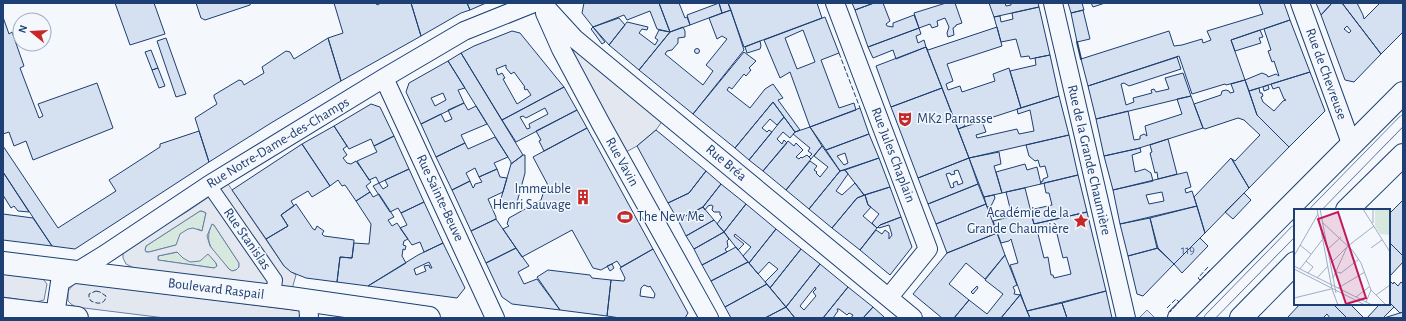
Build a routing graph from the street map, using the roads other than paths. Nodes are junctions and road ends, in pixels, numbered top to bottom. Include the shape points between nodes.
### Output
1 (534, 3) edge
2 (542, 3) edge
3 (835, 3) edge
4 (1053, 3) edge
5 (1300, 3) edge
6 (384, 78) junction
7 (1403, 93) edge
8 (1403, 120) edge
9 (1352, 146) junction
10 (1403, 154) edge
11 (209, 185) junction
12 (1315, 209) edge
13 (1348, 209) edge
14 (1294, 231) edge
15 (3, 263) edge
16 (1294, 264) edge
17 (75, 272) junction
18 (273, 296) junction
19 (889, 297) junction
20 (308, 310) edge
21 (6, 312) edge
22 (55, 315) junction
23 (77, 318) edge
24 (430, 318) edge
25 (495, 318) edge
26 (709, 318) edge
27 (913, 318) edge
28 (1126, 318) edge
29 (1180, 318) edge
30 (1209, 318) edge
31 (1241, 318) edge

1 - 6 street, Rue Notre-Dame-des-Champs via 464,31
2 - 19 street, Rue Bréa via 575,39
2 - 26 street, Rue Vavin via 561,49
3 - 19 street, Rue Jules Chaplain via 928,249
4 - 28 street, Rue de la Grande Chaumière
5 - 9 street, Rue de Chevreuse
6 - 11 street, Rue Notre-Dame-des-Champs
6 - 25 street, Rue Sainte-Beuve
7 - 9 main road
8 - 12 lane
9 - 29 main road
10 - 13 main road
11 - 17 street, Rue Notre-Dame-des-Champs
11 - 18 street, Rue Stanislas via 275,280
14 - 30 lane
15 - 17 main road, Boulevard Raspail
16 - 31 main road
17 - 18 main road, Boulevard Raspail
17 - 22 street, Rue Notre-Dame-des-Champs via 60,282
18 - 20 main road, Boulevard Raspail
19 - 27 street, Rue Bréa
20 - 24 main road, Boulevard Raspail
21 - 22 main road
22 - 23 main road

